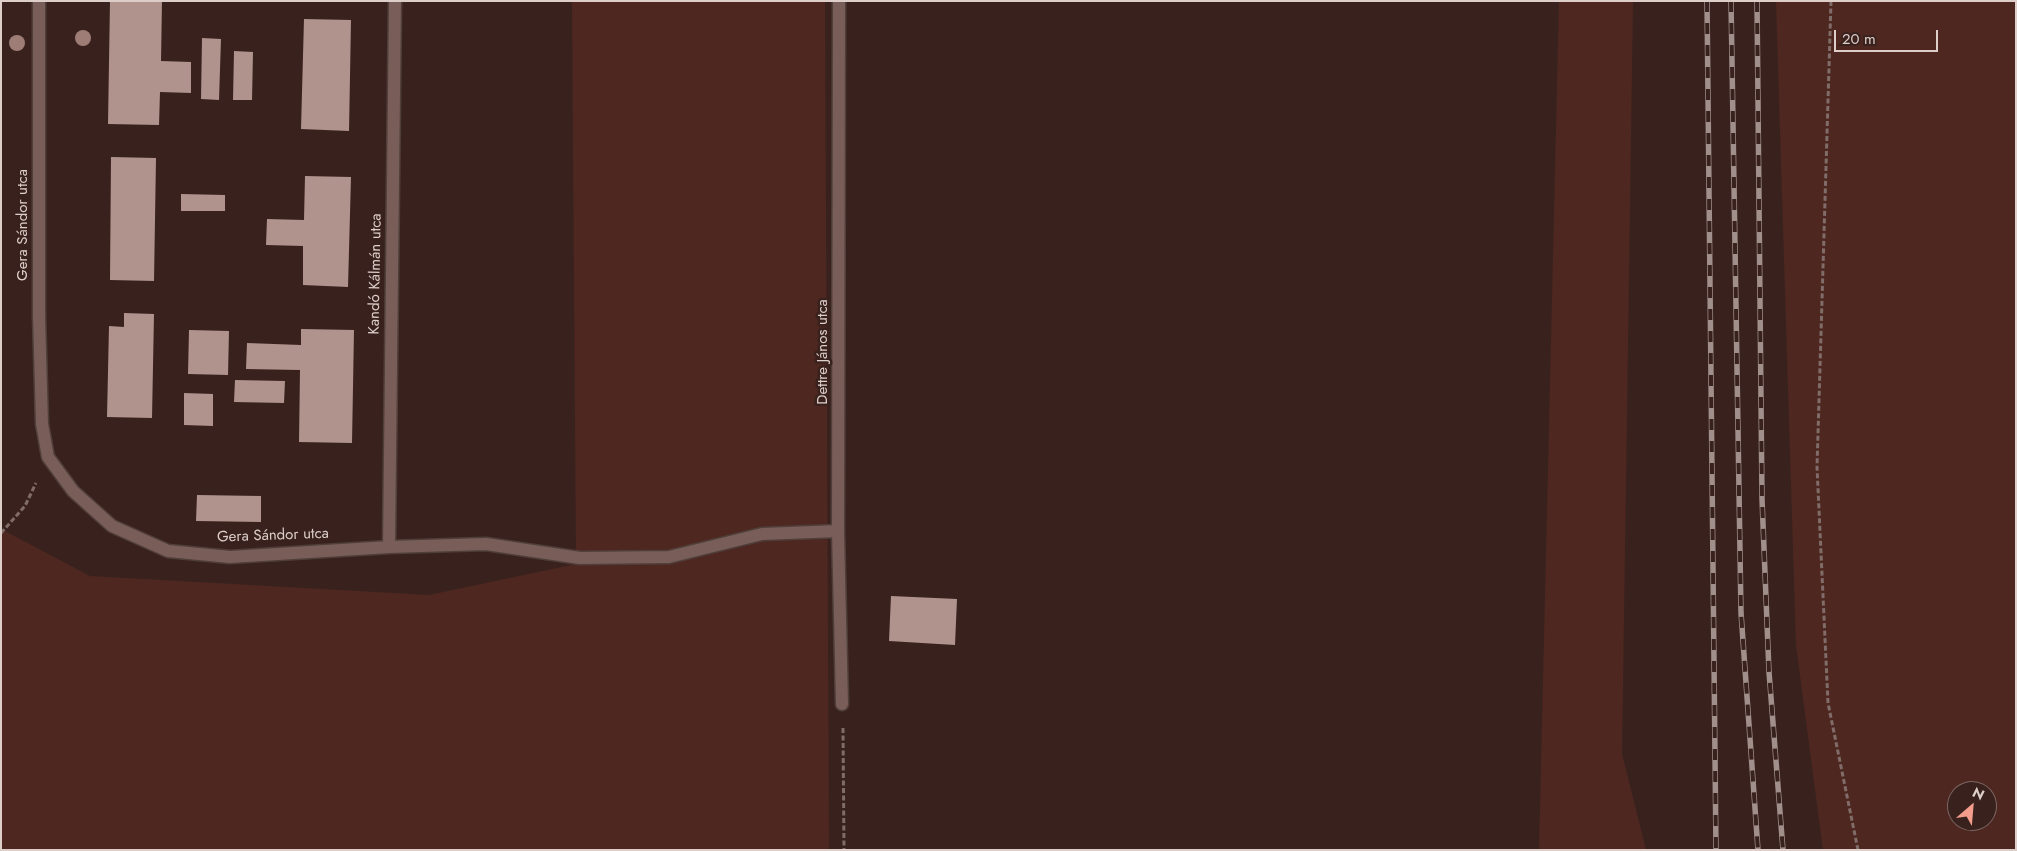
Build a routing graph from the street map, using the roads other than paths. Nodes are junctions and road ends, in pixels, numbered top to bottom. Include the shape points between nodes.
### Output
1 (39, 1) edge
2 (395, 1) edge
3 (839, 1) edge
4 (838, 531) junction
5 (389, 547) junction
6 (842, 704) road end

1 - 5 street, Gera Sándor utca via 39,316 42,424 48,457 73,491 112,526 168,551 230,557
2 - 5 street, Kandó Kálmán utca
3 - 4 street, Dettre János utca
4 - 5 street, Gera Sándor utca via 762,534 670,557 580,558 486,544
4 - 6 street, Dettre János utca

